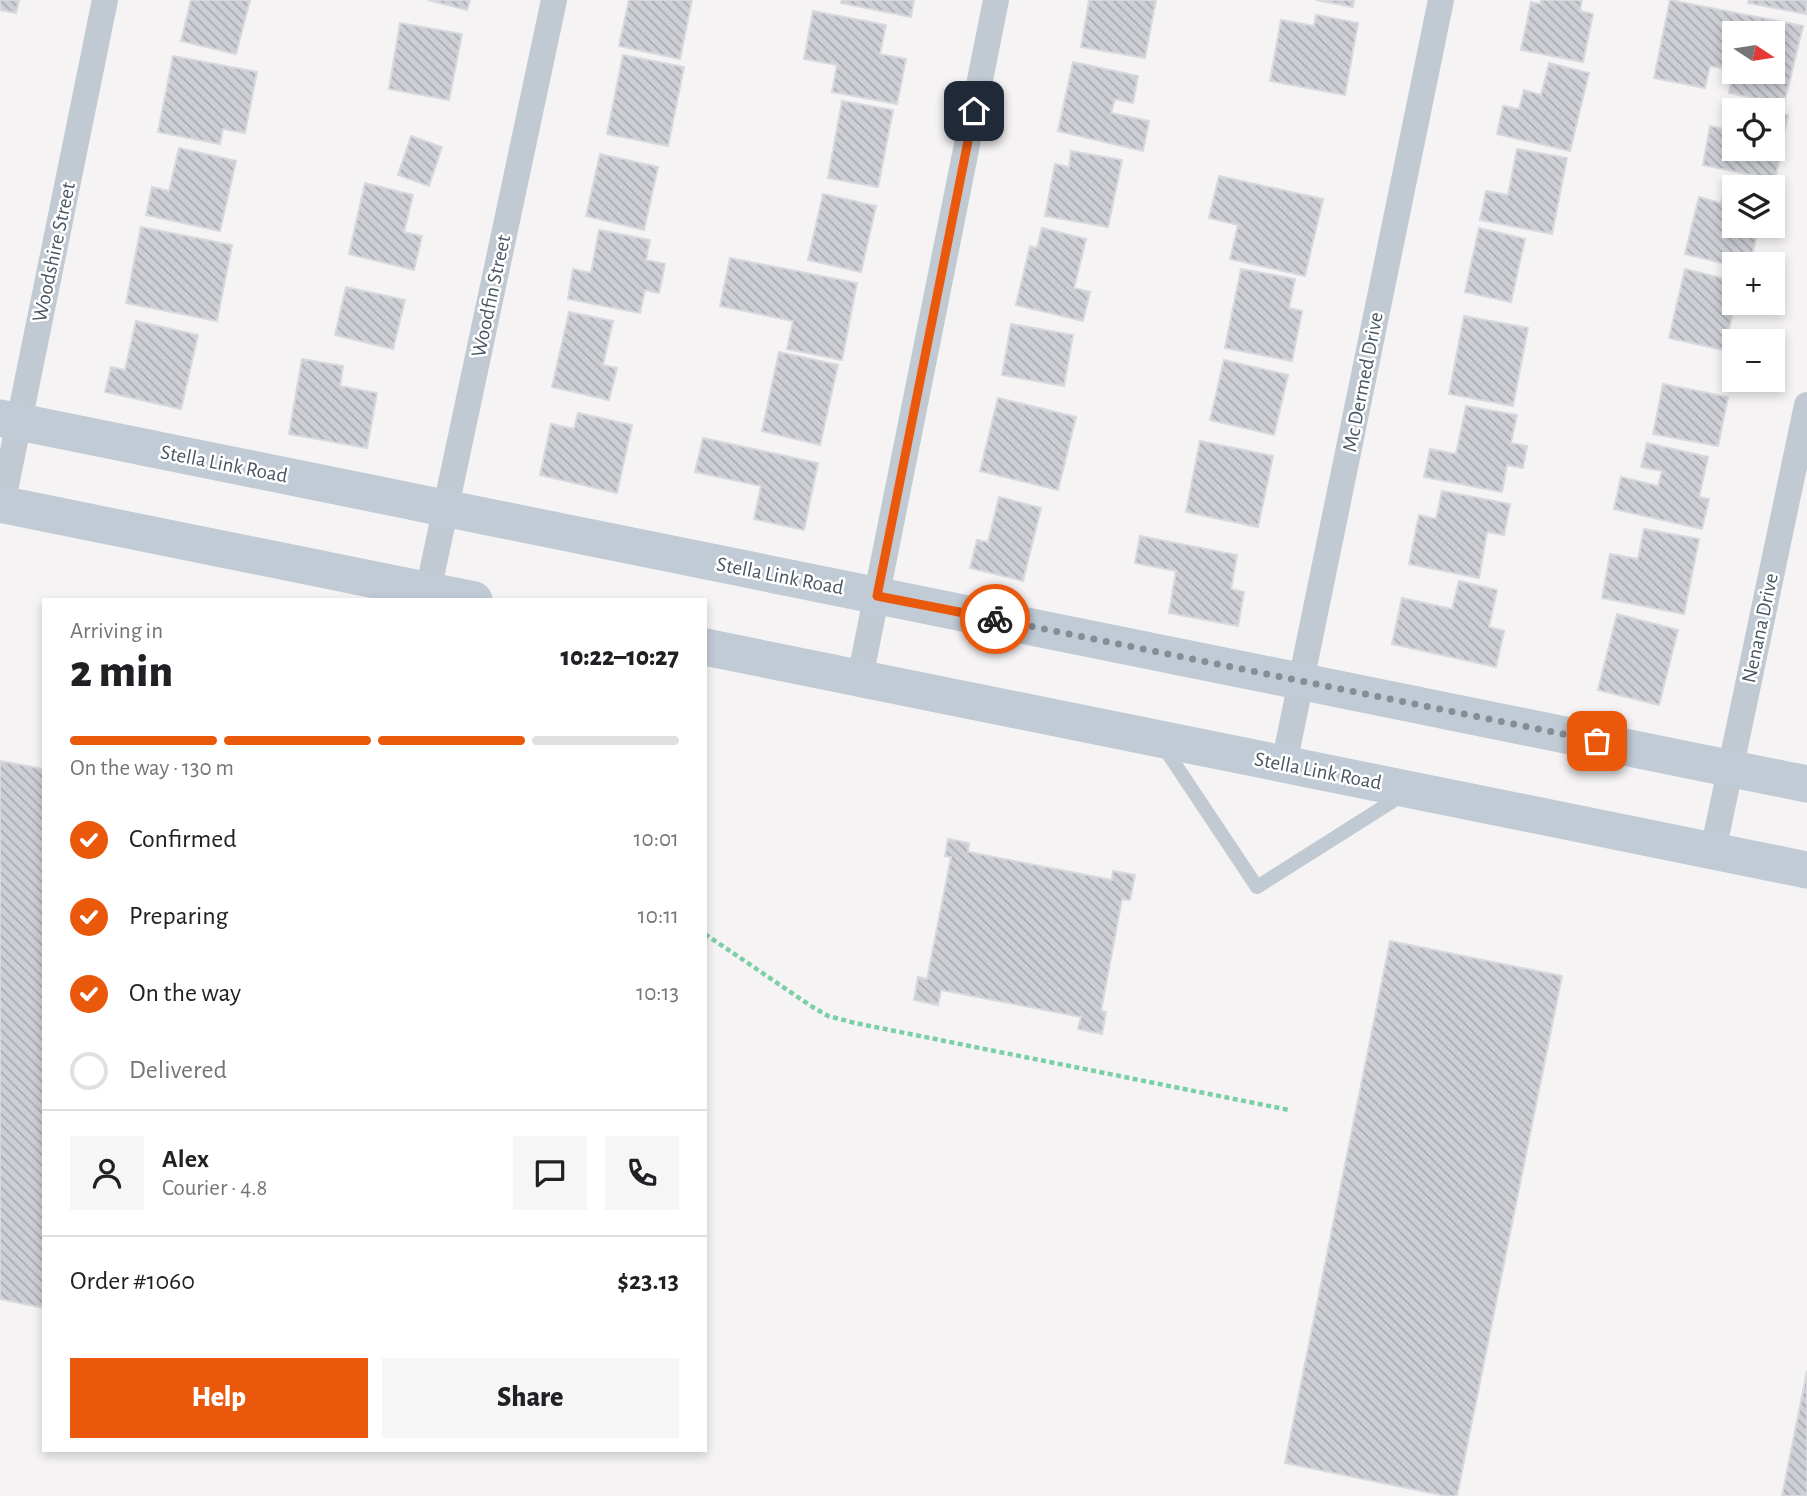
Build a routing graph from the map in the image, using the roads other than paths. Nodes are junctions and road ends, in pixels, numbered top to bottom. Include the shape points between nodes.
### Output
1 (105, 0) edge
2 (554, 0) edge
3 (996, 0) edge
4 (1441, 0) edge
5 (1807, 405) edge
6 (9, 420) edge
7 (1, 505) edge
8 (446, 508) junction
9 (428, 591) junction
10 (877, 596) junction
11 (464, 598) edge
12 (707, 647) edge
13 (860, 678) junction
14 (1303, 682) junction
15 (1159, 739) junction
16 (1284, 764) junction
17 (1731, 768) junction
18 (1807, 784) edge
19 (1412, 790) junction
20 (1713, 851) junction
21 (1807, 870) edge

1 - 6 street, Woodshire Street
2 - 8 street, Woodfin Street
3 - 10 street
4 - 14 street, Mc Dermed Drive
5 - 17 street, Nenana Drive
6 - 7 street, Woodshire Street
6 - 8 main road, Stella Link Road
7 - 9 main road
8 - 9 street, Woodfin Street
8 - 10 main road, Stella Link Road
9 - 11 main road
10 - 13 street
10 - 14 main road, Stella Link Road
12 - 13 main road, Stella Link Road
13 - 15 main road, Stella Link Road
14 - 16 street, Mc Dermed Drive
14 - 17 main road, Stella Link Road
15 - 16 main road, Stella Link Road
15 - 19 lane via 1257,887
16 - 19 main road, Stella Link Road
17 - 18 main road, Stella Link Road
17 - 20 street, Nenana Drive
19 - 20 main road, Stella Link Road
20 - 21 main road, Stella Link Road

